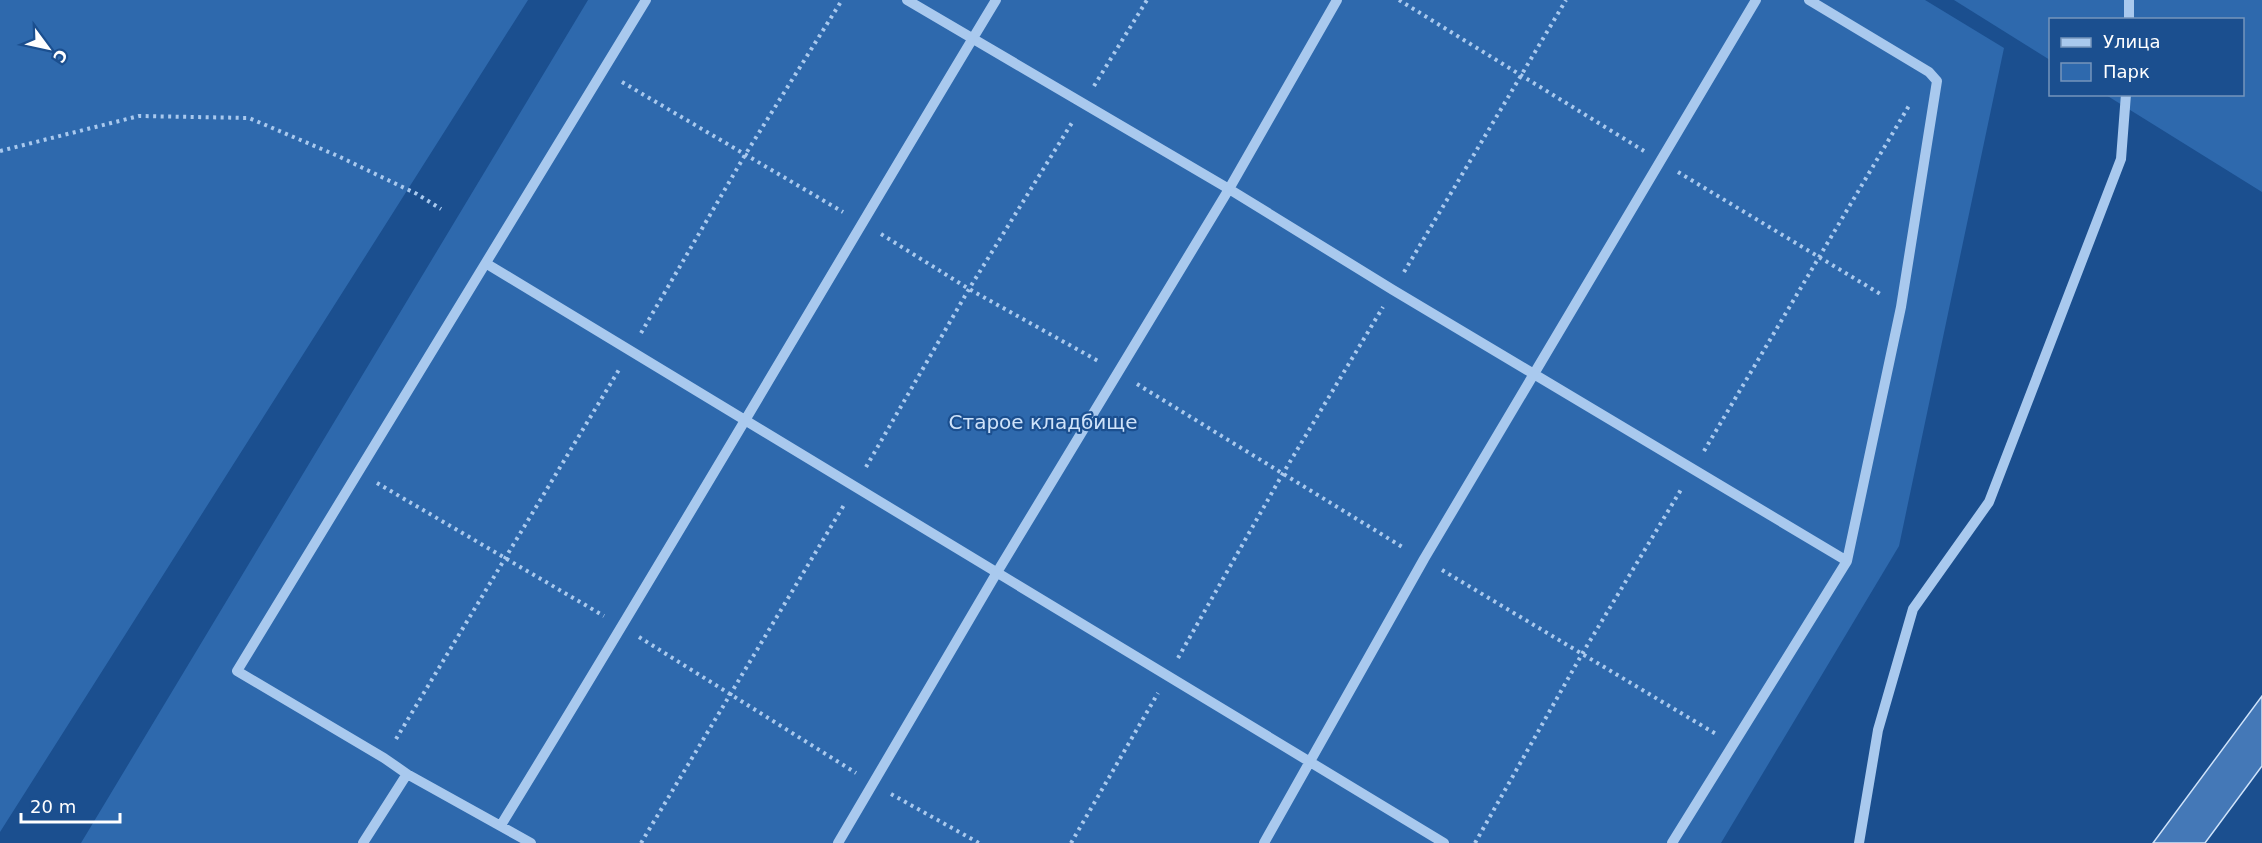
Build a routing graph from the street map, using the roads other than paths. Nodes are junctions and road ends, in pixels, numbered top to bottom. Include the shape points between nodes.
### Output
1 (646, 0) edge
2 (907, 0) edge
3 (996, 0) edge
4 (1337, 0) edge
5 (1756, 0) edge
6 (1809, 0) edge
7 (2129, 0) edge
8 (2129, 18) edge
9 (973, 38) junction
10 (2126, 96) edge
11 (1229, 189) junction
12 (487, 264) junction
13 (1534, 374) junction
14 (748, 419) junction
15 (1847, 561) junction
16 (996, 574) junction
17 (1310, 762) junction
18 (407, 774) junction
19 (501, 825) junction
20 (363, 843) edge
21 (531, 843) edge
22 (838, 843) edge
23 (1264, 843) edge
24 (1444, 843) edge
25 (1672, 843) edge
26 (1860, 843) edge

1 - 12 lane
2 - 9 lane
3 - 9 lane
4 - 11 lane
5 - 13 lane
6 - 15 lane via 1929,72 1937,81 1901,306
7 - 8 lane
9 - 11 lane
9 - 14 lane
10 - 26 lane via 2121,159 1989,502 1913,609 1878,730
11 - 13 lane
11 - 16 lane
12 - 14 lane
12 - 18 lane via 237,671
13 - 15 lane
13 - 17 lane
14 - 16 lane
14 - 19 lane
15 - 25 lane
16 - 17 lane
16 - 22 lane
17 - 23 lane
17 - 24 lane
18 - 19 lane
18 - 20 lane
19 - 21 lane

